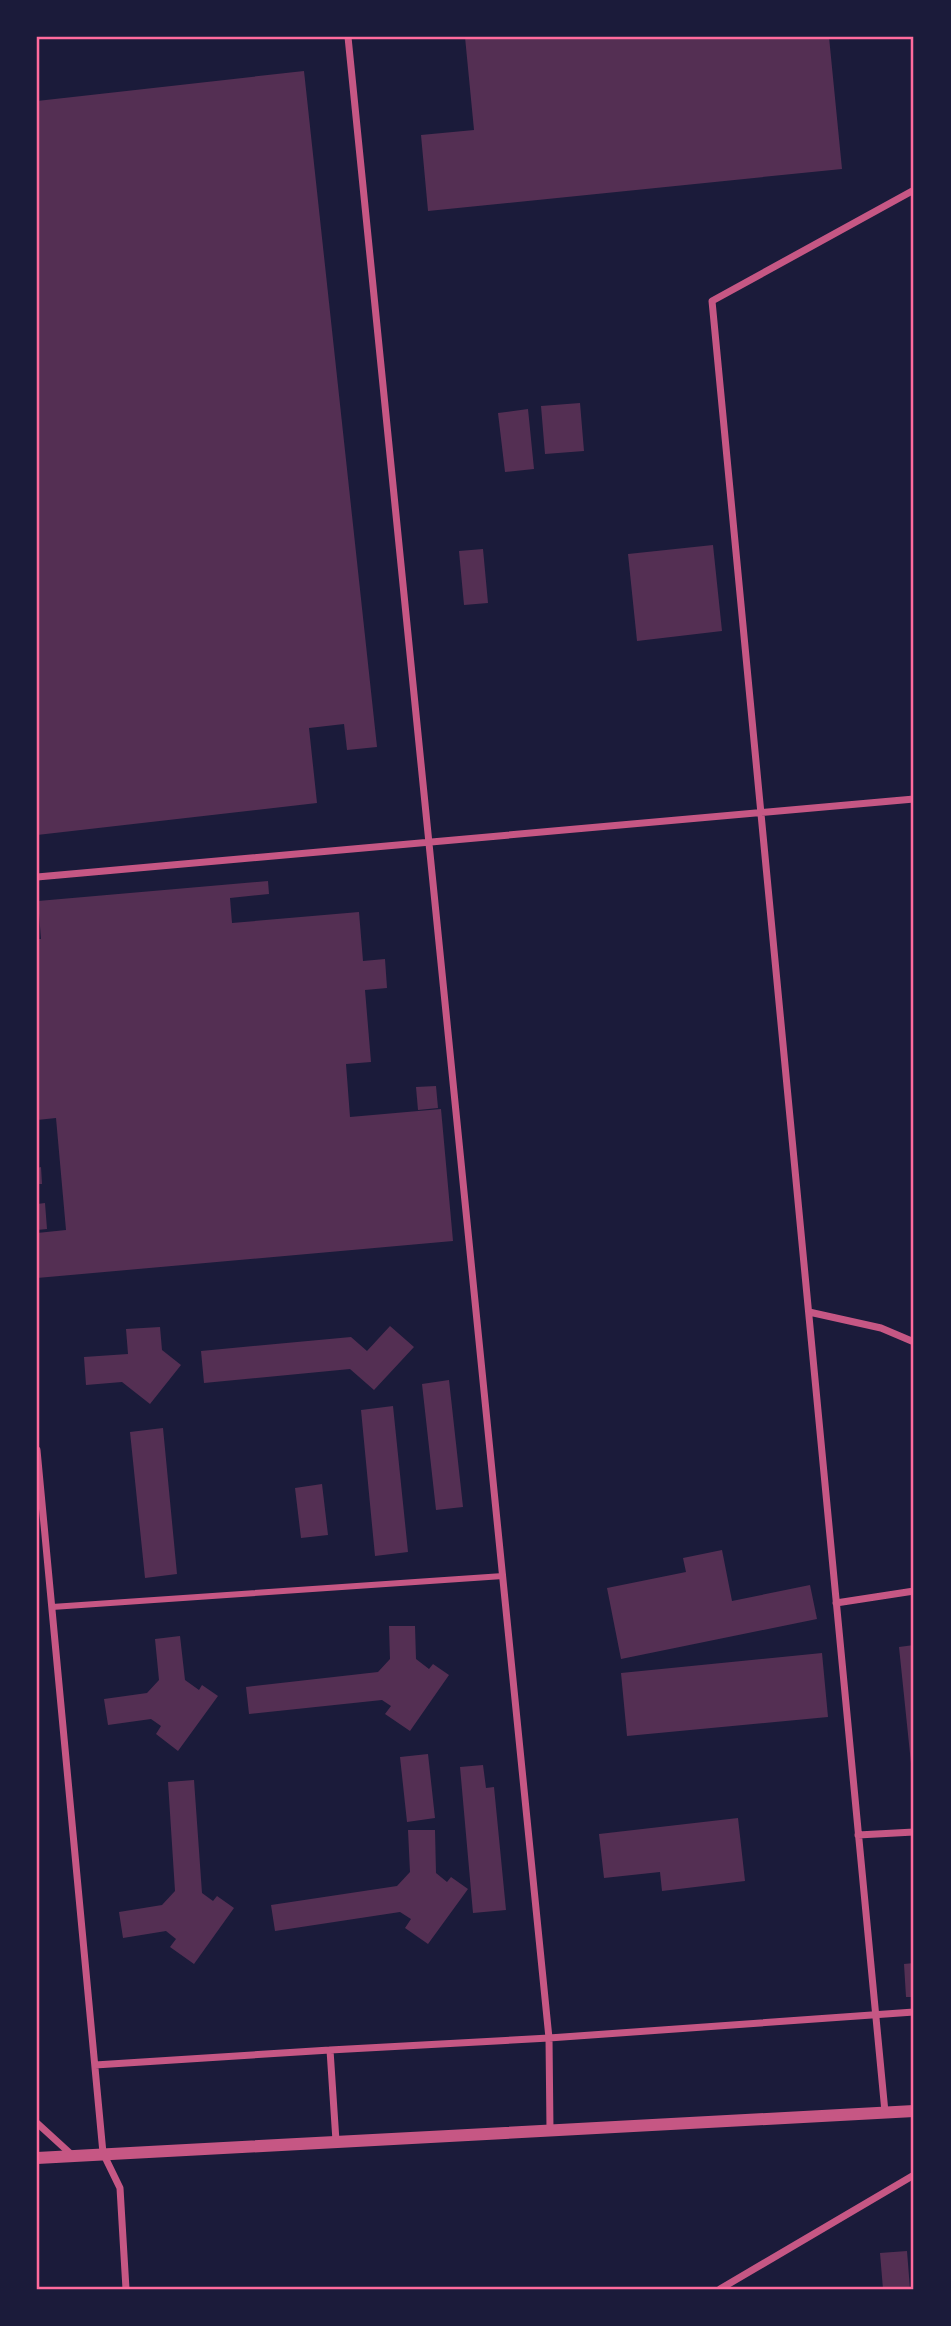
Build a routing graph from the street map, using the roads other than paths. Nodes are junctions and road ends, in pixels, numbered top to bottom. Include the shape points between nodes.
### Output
1 (348, 37) edge
2 (914, 190) edge
3 (914, 799) edge
4 (761, 814) junction
5 (429, 843) junction
6 (37, 877) edge
7 (809, 1312) junction
8 (914, 1342) edge
9 (37, 1450) edge
10 (503, 1576) junction
11 (914, 1591) edge
12 (836, 1603) junction
13 (52, 1607) junction
14 (914, 1832) edge
15 (858, 1835) junction
16 (914, 2012) edge
17 (876, 2014) junction
18 (549, 2038) junction
19 (330, 2049) junction
20 (95, 2065) junction
21 (914, 2111) edge
22 (885, 2112) junction
23 (37, 2123) edge
24 (550, 2130) junction
25 (335, 2141) junction
26 (103, 2153) junction
27 (72, 2155) junction
28 (37, 2158) edge
29 (914, 2175) edge
30 (126, 2289) edge
31 (720, 2289) edge

1 - 5 street
2 - 4 street via 712,301
3 - 4 street
4 - 5 street
4 - 7 street
5 - 6 street
5 - 10 street
7 - 8 street via 881,1328
7 - 12 street
9 - 13 street
10 - 13 street
10 - 18 street
11 - 12 street
12 - 15 street
13 - 20 street
14 - 15 street
15 - 17 street
16 - 17 street
17 - 18 street
17 - 22 street
18 - 19 street
18 - 24 street
19 - 20 street
19 - 25 street
20 - 26 street
21 - 22 street
22 - 24 street
23 - 27 street
24 - 25 street
25 - 26 street
26 - 27 street
26 - 30 street via 120,2188
27 - 28 street
29 - 31 street

